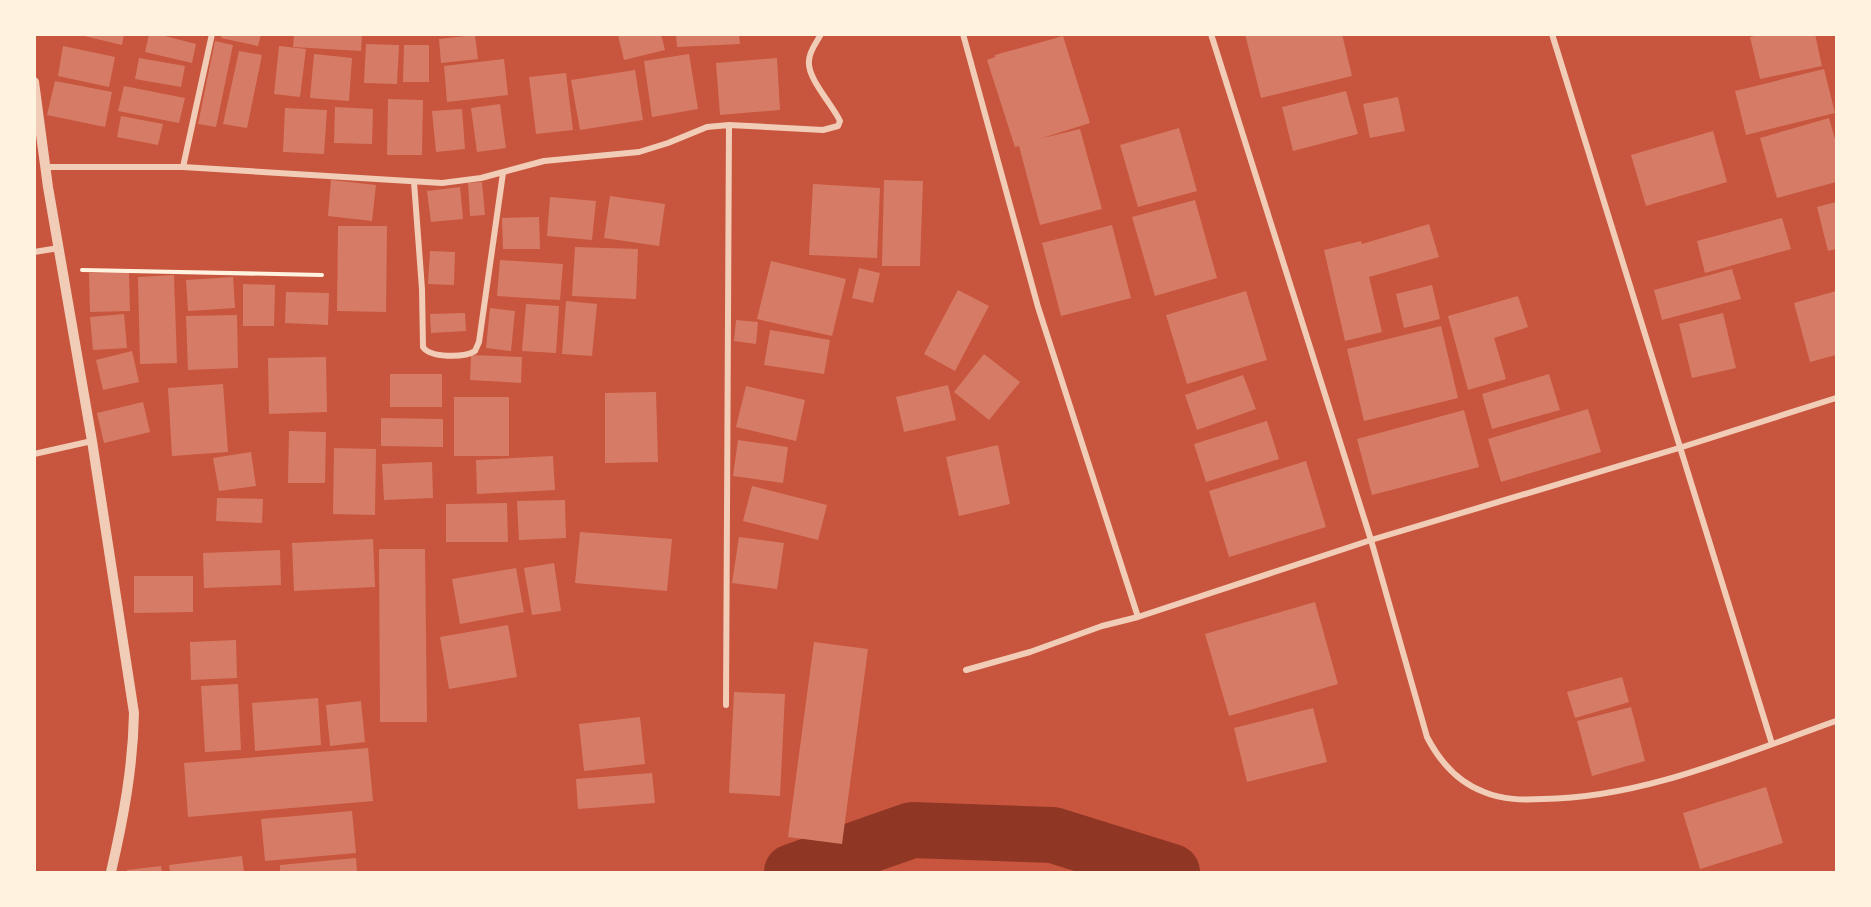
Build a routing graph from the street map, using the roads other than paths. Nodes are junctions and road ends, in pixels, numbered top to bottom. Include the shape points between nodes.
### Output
1 (212, 34) edge
2 (822, 34) edge
3 (963, 34) edge
4 (1211, 34) edge
5 (1552, 34) edge
6 (34, 82) edge
7 (729, 125) junction
8 (45, 167) junction
9 (183, 167) junction
10 (503, 173) junction
11 (414, 182) junction
12 (59, 248) junction
13 (34, 252) edge
14 (1836, 398) edge
15 (92, 441) junction
16 (1679, 448) junction
17 (34, 454) edge
18 (1371, 540) junction
19 (1138, 617) junction
20 (966, 670) dead end
21 (726, 705) dead end
22 (1836, 722) edge
23 (1772, 744) junction
24 (111, 873) edge

1 - 9 street
2 - 7 street via 808,61 810,71 840,120 838,126 823,130
3 - 19 street via 1038,307
4 - 18 street
5 - 16 street
6 - 8 street
7 - 10 street via 700,129 639,152 544,160
7 - 21 street
8 - 9 street
8 - 12 street
9 - 11 street
10 - 11 street via 461,182
10 - 11 street via 479,344 475,351 465,355 431,354 423,347
12 - 13 street
12 - 15 street
14 - 16 street
15 - 17 street
15 - 24 street via 134,713 134,753
16 - 18 street
16 - 23 street
18 - 19 street
18 - 23 street via 1427,737 1445,765 1470,786 1517,800 1583,797 1647,785
19 - 20 street
22 - 23 street

